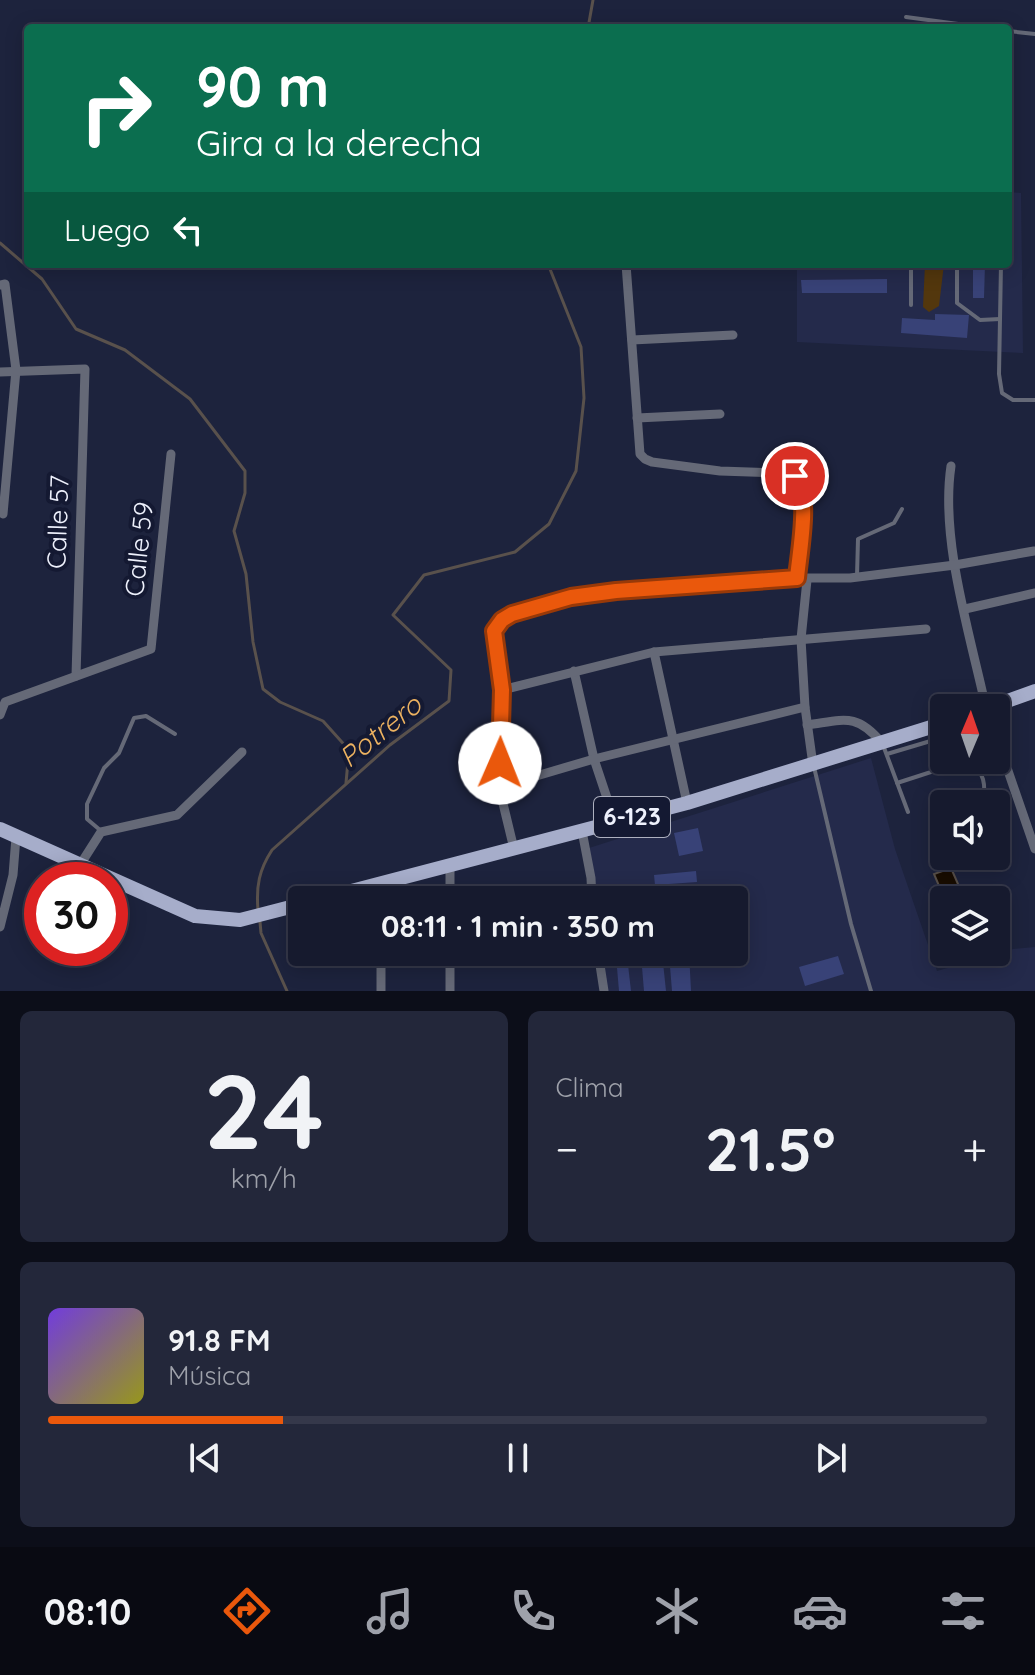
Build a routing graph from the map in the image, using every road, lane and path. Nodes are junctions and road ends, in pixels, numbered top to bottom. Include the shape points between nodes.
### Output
1 (906, 17) dead end
2 (958, 24) edge
3 (1012, 31) edge
4 (1035, 34) edge
5 (626, 268) edge
6 (911, 268) edge
7 (957, 268) edge
8 (1001, 268) edge
9 (3, 285) edge
10 (911, 305) dead end
11 (1000, 319) junction
12 (733, 335) dead end
13 (632, 340) junction
14 (16, 370) junction
15 (0, 372) edge
16 (1035, 400) edge
17 (720, 414) dead end
18 (637, 418) junction
19 (171, 454) dead end
20 (951, 466) dead end
21 (902, 509) dead end
22 (3, 514) dead end
23 (1034, 551) edge
24 (955, 565) junction
25 (858, 578) junction
26 (802, 579) junction
27 (1035, 593) edge
28 (965, 609) junction
29 (926, 629) dead end
30 (801, 639) junction
31 (654, 652) junction
32 (574, 671) junction
33 (76, 676) junction
34 (502, 690) junction
35 (1035, 691) edge
36 (984, 694) edge
37 (1010, 700) edge
38 (805, 707) junction
39 (0, 715) edge
40 (807, 725) junction
41 (930, 729) edge
42 (175, 734) dead end
43 (673, 740) junction
44 (930, 740) edge
45 (884, 748) junction
46 (242, 752) dead end
47 (594, 759) junction
48 (813, 765) junction
49 (1009, 774) edge
50 (897, 783) junction
51 (499, 787) junction
52 (985, 790) edge
53 (687, 803) junction
54 (908, 812) dead end
55 (615, 822) junction
56 (0, 829) edge
57 (582, 831) junction
58 (101, 832) junction
59 (16, 837) junction
60 (514, 849) junction
61 (1035, 849) edge
62 (73, 862) edge
63 (82, 862) edge
64 (450, 865) junction
65 (381, 883) joint
66 (128, 886) edge
67 (370, 886) edge
68 (450, 886) edge
69 (590, 886) edge
70 (288, 908) edge
71 (0, 927) edge
72 (381, 966) edge
73 (450, 966) edge
74 (600, 966) edge
75 (381, 991) edge
76 (450, 991) edge
77 (604, 991) edge
78 (871, 991) edge

1 - 2 lane
3 - 4 lane
5 - 13 street
6 - 10 lane
7 - 11 lane via 957,303 980,320
8 - 11 lane
9 - 14 street
11 - 16 lane via 1002,393 1013,400
12 - 13 street
13 - 18 street
14 - 15 street
14 - 22 street
14 - 33 street, Calle 57 via 85,369
17 - 18 street
18 - 26 street via 645,459 720,471 782,473 799,480
19 - 33 street, Calle 59 via 151,649
20 - 24 street via 947,512
21 - 25 lane via 894,523 858,539
23 - 24 street
24 - 25 street
24 - 28 street
25 - 26 street
26 - 30 street
26 - 34 street via 616,591 512,614 494,631
27 - 28 street
28 - 36 street
29 - 30 street
30 - 31 street
30 - 38 street
31 - 32 street
31 - 43 street
32 - 34 street
32 - 47 street
33 - 39 street via 5,702
34 - 51 street
35 - 37 main road
38 - 40 street
38 - 43 street
40 - 45 street via 858,721
40 - 48 street
41 - 45 main road, 6-123
42 - 58 lane via 146,716 134,718 125,744 104,768 87,804 87,819
43 - 47 street
43 - 53 street
44 - 45 lane
45 - 48 main road, 6-123
45 - 50 lane
46 - 58 street via 177,815
47 - 51 street
47 - 55 street
48 - 53 main road, 6-123
48 - 78 lane
49 - 61 street
50 - 52 lane via 968,760 983,776
50 - 54 lane
51 - 60 street
53 - 55 main road, 6-123
55 - 57 main road, 6-123
56 - 59 main road
57 - 60 main road, 6-123
57 - 69 street
58 - 63 street
59 - 62 main road
59 - 71 street
60 - 64 main road, 6-123
64 - 65 main road, 6-123
64 - 68 street
65 - 67 main road, 6-123
66 - 70 main road via 195,916 240,920
72 - 75 street
73 - 76 street
74 - 77 street

